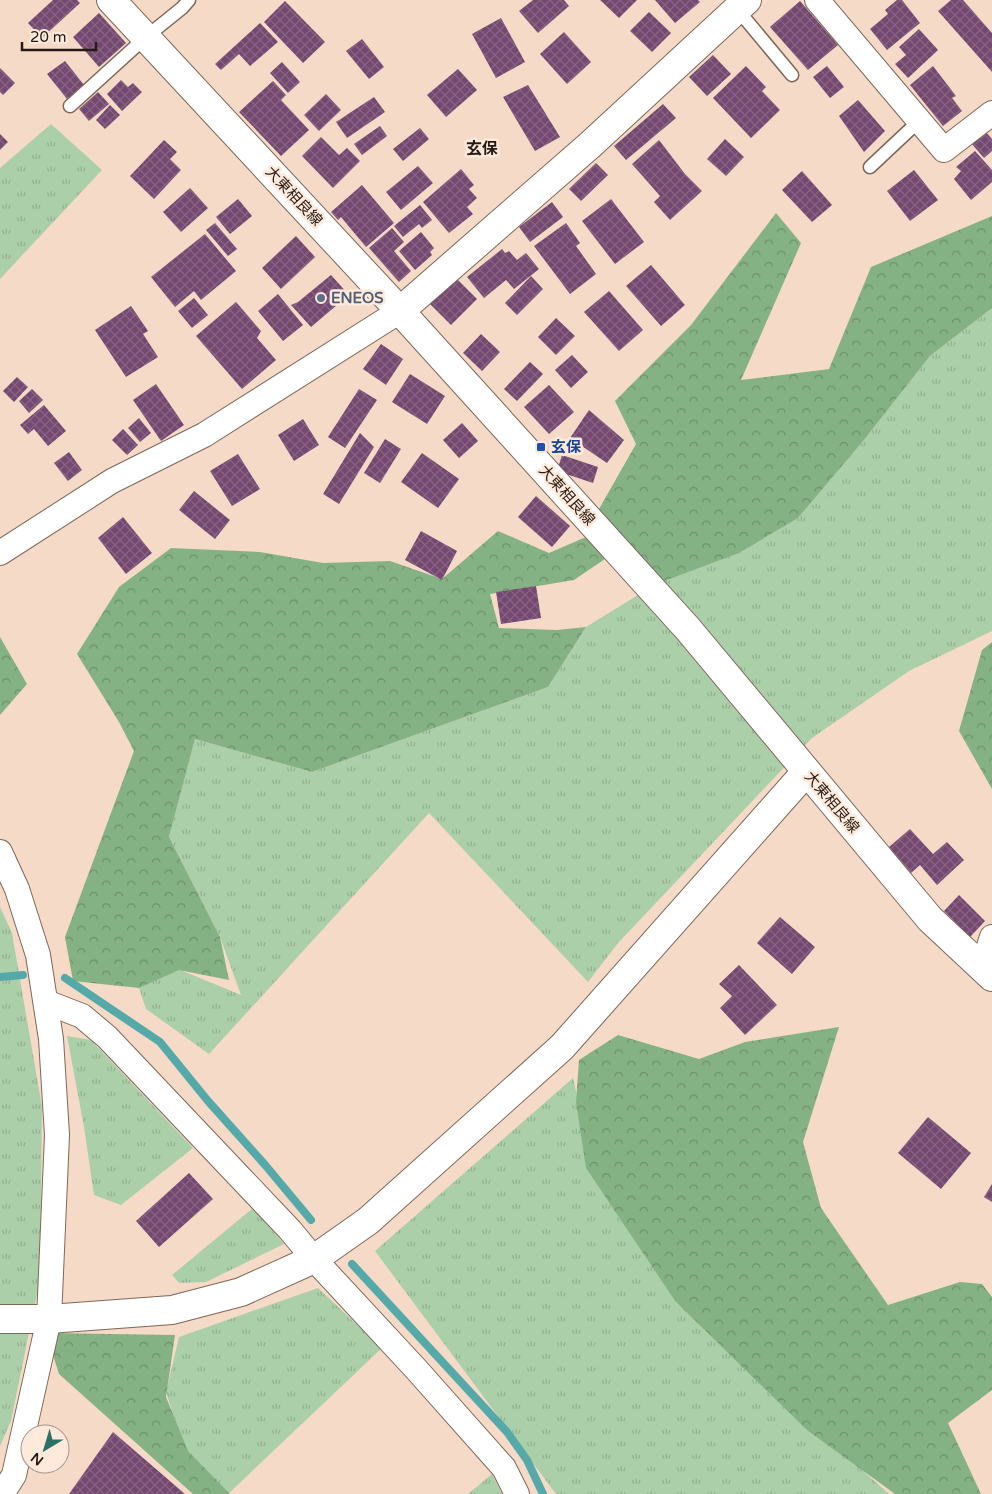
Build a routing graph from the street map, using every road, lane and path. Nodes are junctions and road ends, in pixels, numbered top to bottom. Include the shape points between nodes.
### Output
1 (112, 0) edge
2 (189, 0) edge
3 (817, 0) edge
4 (742, 5) edge
5 (146, 37) junction
6 (792, 74) dead end
7 (70, 106) dead end
8 (992, 113) edge
9 (919, 121) junction
10 (870, 167) dead end
11 (400, 311) junction
12 (0, 553) edge
13 (806, 772) junction
14 (0, 852) edge
15 (992, 937) edge
16 (987, 972) edge
17 (46, 1002) junction
18 (314, 1259) junction
19 (0, 1319) edge
20 (49, 1319) junction
21 (10, 1488) edge
22 (517, 1494) edge

1 - 5 street, 大東相良線
2 - 5 lane
3 - 9 street
4 - 6 lane
4 - 11 street via 590,145
5 - 7 lane
5 - 11 street, 大東相良線
8 - 9 street via 944,150
9 - 10 lane
11 - 12 street via 204,435 112,481
11 - 13 street, 大東相良線 via 688,629
13 - 16 street, 大東相良線 via 930,919
13 - 18 street via 562,1047 368,1221
14 - 17 street via 18,889 38,955
15 - 16 street
17 - 18 street via 82,1016 107,1036
17 - 20 street via 57,1135
18 - 20 street via 241,1292 172,1310
18 - 22 street via 504,1468
19 - 20 street
20 - 21 street

